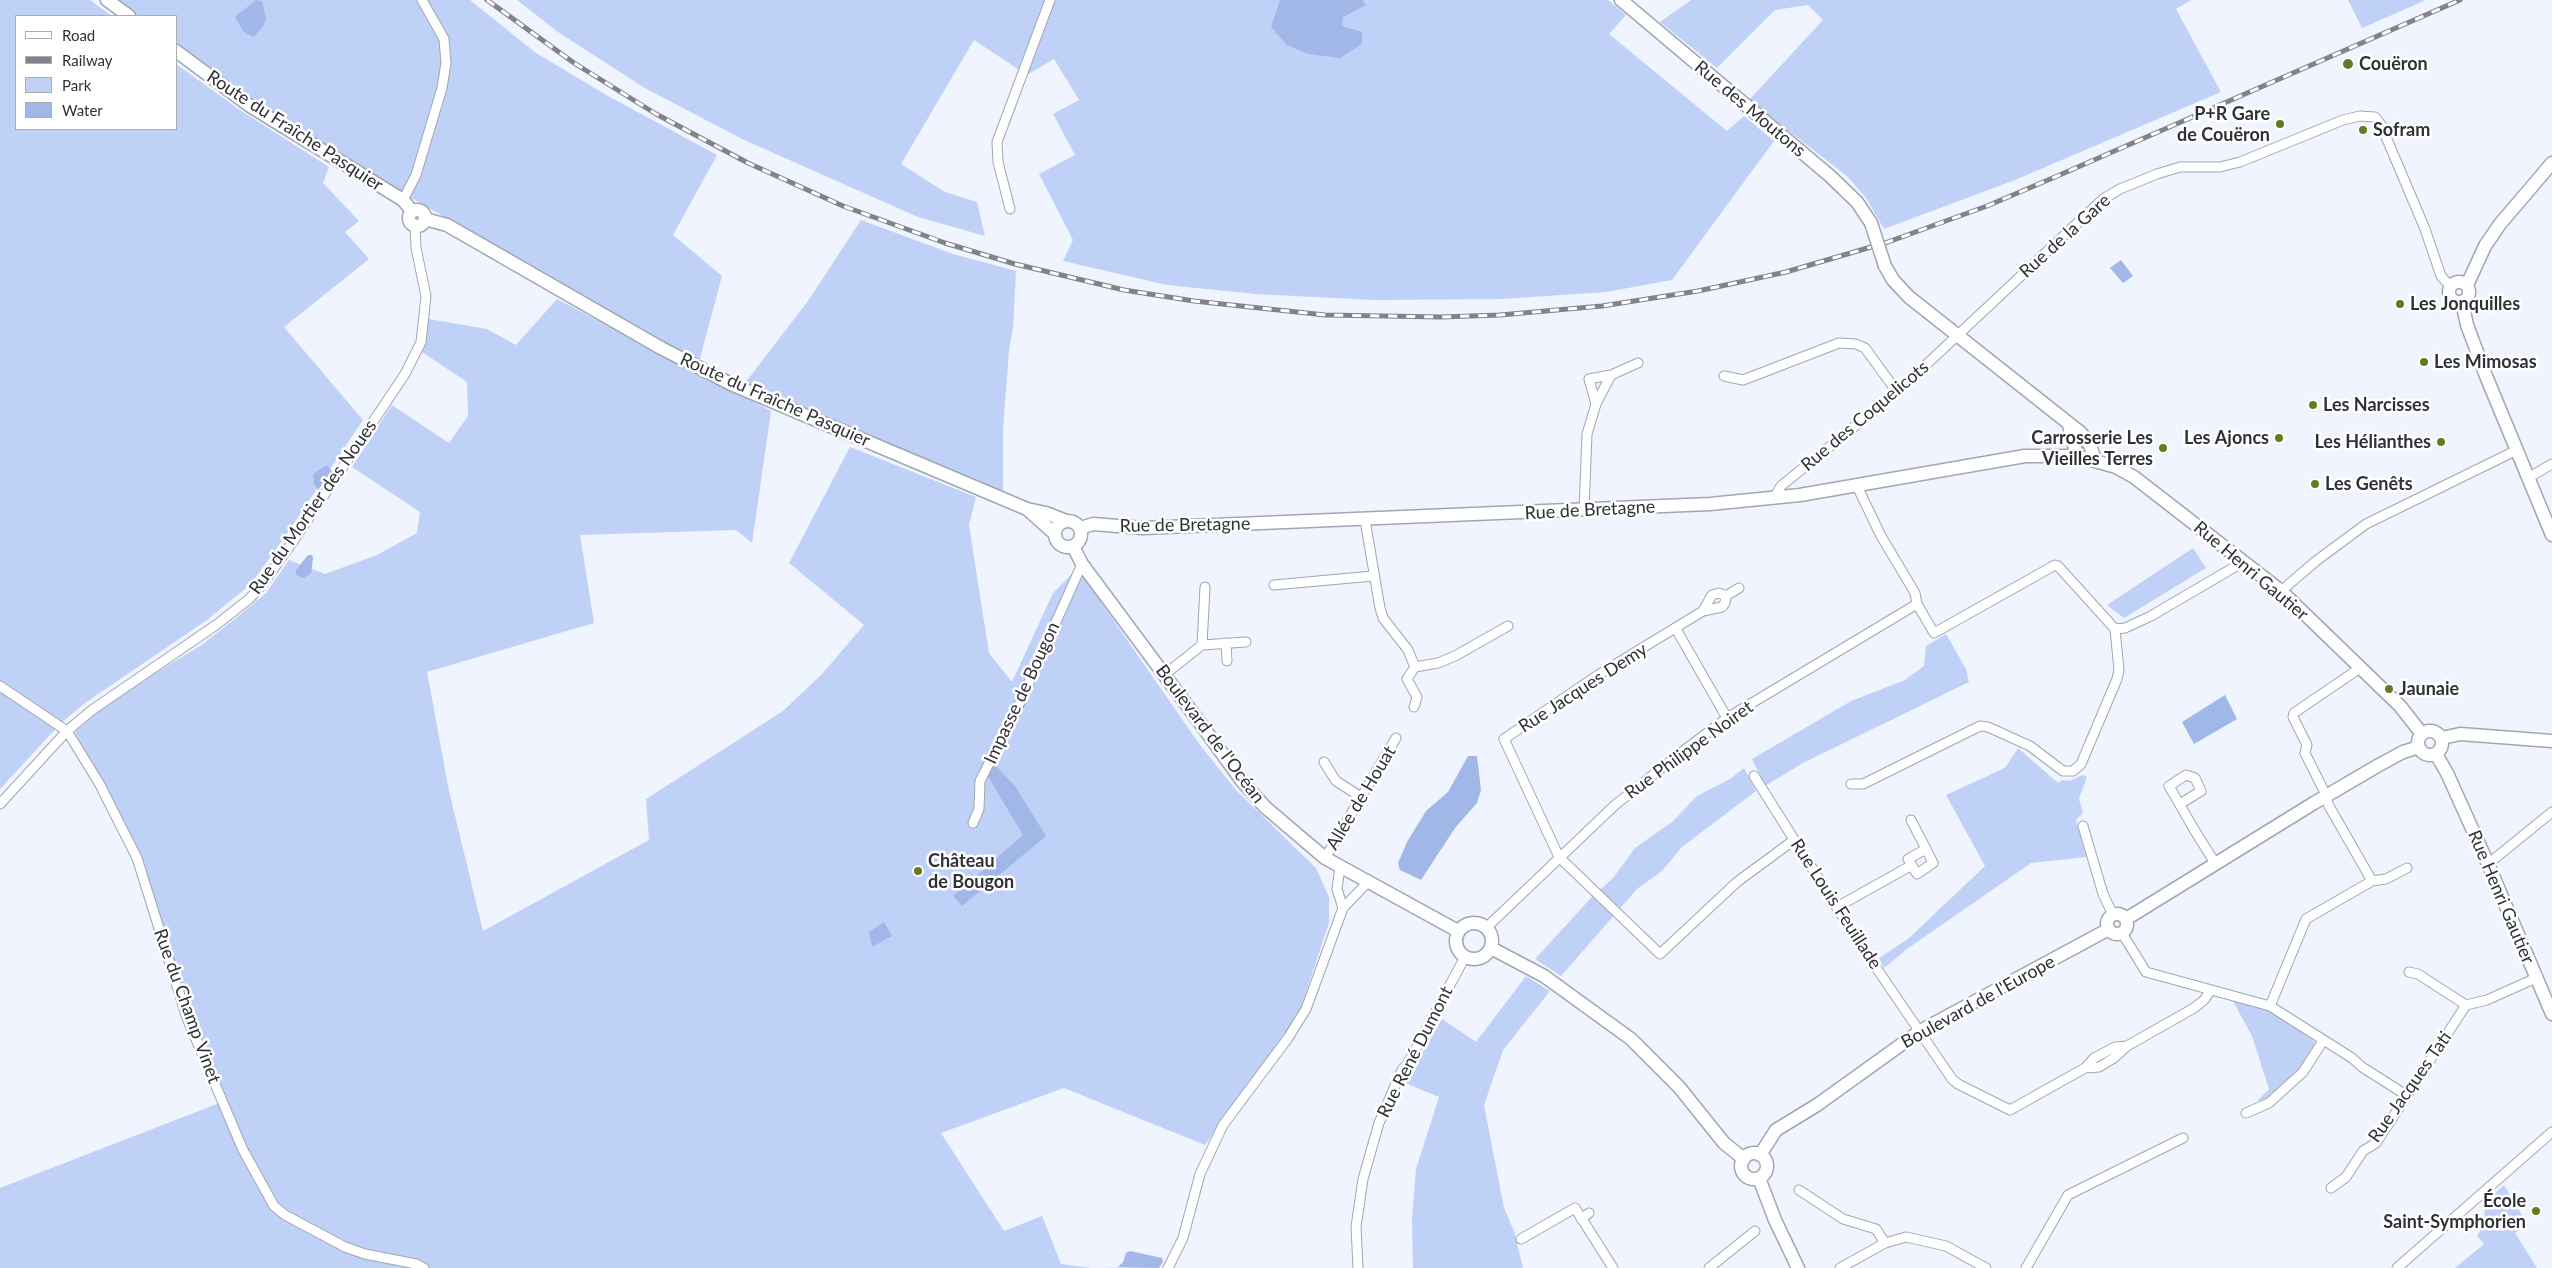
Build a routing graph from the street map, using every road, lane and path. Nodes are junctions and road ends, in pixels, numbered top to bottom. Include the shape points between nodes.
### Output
1 (107, 0) edge
2 (422, 0) edge
3 (1050, 0) edge
4 (1621, 0) edge
5 (128, 15) edge
6 (178, 52) edge
7 (2552, 163) edge
8 (403, 200) junction
9 (1010, 209) dead end
10 (420, 223) junction
11 (2467, 285) junction
12 (2451, 287) junction
13 (2462, 302) junction
14 (1958, 336) junction
15 (1638, 363) dead end
16 (1611, 375) junction
17 (1724, 376) dead end
18 (1897, 392) junction
19 (1596, 404) junction
20 (2069, 425) junction
21 (2517, 450) junction
22 (2077, 456) junction
23 (2095, 460) junction
24 (2552, 464) edge
25 (2528, 478) junction
26 (1857, 486) junction
27 (1774, 498) junction
28 (1026, 509) junction
29 (1584, 510) junction
30 (1064, 520) junction
31 (1365, 520) junction
32 (1081, 528) junction
33 (1055, 534) junction
34 (2552, 535) edge
35 (1072, 546) junction
36 (2241, 560) junction
37 (1082, 564) junction
38 (1373, 576) junction
39 (1274, 586) dead end
40 (1205, 587) dead end
41 (1739, 588) dead end
42 (2281, 591) junction
43 (1726, 596) junction
44 (1917, 604) junction
45 (1703, 611) junction
46 (1508, 626) dead end
47 (1676, 629) junction
48 (2115, 629) junction
49 (1246, 642) dead end
50 (1226, 643) junction
51 (1202, 645) junction
52 (1227, 661) dead end
53 (1415, 667) junction
54 (2360, 668) junction
55 (1164, 675) junction
56 (0, 686) edge
57 (1414, 707) dead end
58 (1727, 718) junction
59 (67, 731) junction
60 (2422, 734) junction
61 (1396, 738) dead end
62 (2442, 738) junction
63 (2552, 741) edge
64 (2419, 747) junction
65 (2436, 754) junction
66 (1324, 762) dead end
67 (1754, 776) dead end
68 (1851, 784) dead end
69 (2324, 793) junction
70 (1362, 797) junction
71 (0, 804) edge
72 (2180, 804) dead end
73 (2552, 812) edge
74 (1911, 820) dead end
75 (973, 824) dead end
76 (2083, 826) dead end
77 (1794, 840) junction
78 (1926, 849) junction
79 (1560, 857) junction
80 (1325, 858) junction
81 (2215, 863) junction
82 (2488, 864) junction
83 (1912, 865) junction
84 (1340, 867) junction
85 (2407, 868) dead end
86 (2372, 881) junction
87 (1367, 883) junction
88 (1837, 907) junction
89 (1343, 908) junction
90 (2112, 915) junction
91 (2126, 919) junction
92 (1487, 927) junction
93 (2109, 930) junction
94 (1458, 931) junction
95 (2122, 933) junction
96 (1491, 948) junction
97 (1464, 957) junction
98 (2409, 972) dead end
99 (2536, 978) junction
100 (2211, 990) junction
101 (2466, 1005) junction
102 (2270, 1006) junction
103 (2552, 1014) edge
104 (1920, 1031) junction
105 (2323, 1041) junction
106 (2406, 1095) junction
107 (2246, 1113) dead end
108 (2552, 1132) edge
109 (2183, 1138) dead end
110 (1760, 1155) junction
111 (1744, 1158) junction
112 (1759, 1178) junction
113 (2330, 1188) dead end
114 (1799, 1190) dead end
115 (1590, 1213) dead end
116 (1581, 1219) junction
117 (1755, 1231) dead end
118 (1521, 1239) dead end
119 (1885, 1243) junction
120 (2402, 1266) edge
121 (424, 1268) edge
122 (1168, 1268) edge
123 (1358, 1268) edge
124 (1613, 1268) edge
125 (1709, 1268) edge
126 (1798, 1268) edge
127 (1840, 1268) edge
128 (1986, 1268) edge
129 (2026, 1268) edge

1 - 5 main road
2 - 8 street via 444,39 446,63 442,88 416,176
3 - 9 street via 997,142 998,162
4 - 14 main road, Rue des Moutons, bridge via 1857,202 1871,224 1893,280 1909,298
6 - 8 main road, Route du Fraîche Pasquier via 250,106
7 - 11 main road via 2500,224 2485,246
8 - 10 main road, Route du Fraîche Pasquier via 412,211 423,212
10 - 28 main road, Route du Fraîche Pasquier via 447,225 718,378
10 - 59 street, Rue du Mortier des Noues via 416,248 426,296 421,342 405,374 294,540 249,599
11 - 12 main road via 2458,282
11 - 13 main road via 2469,295
12 - 13 main road via 2451,297
12 - 14 street, Rue de la Gare via 2441,276 2381,125 2375,117 2360,116 2240,162 2220,167 2180,167 2120,189 2087,212
13 - 21 main road via 2484,370
14 - 18 street, Rue des Coquelicots
14 - 20 main road
15 - 16 street
16 - 19 street
16 - 19 street via 1588,379
17 - 18 street via 1743,380 1839,344 1856,344 1866,348
18 - 27 street, Rue des Coquelicots via 1781,486
19 - 29 street via 1587,434
20 - 22 main road
20 - 23 main road via 2090,445
21 - 25 main road
21 - 42 street via 2366,524
22 - 23 main road, Rue de Bretagne
22 - 26 main road, Rue de Bretagne via 2025,456
23 - 36 main road, Rue Henri Gautier via 2134,478
24 - 25 street
25 - 34 main road
26 - 27 main road, Rue de Bretagne
26 - 44 street via 1881,536 1915,593
27 - 29 main road, Rue de Bretagne
28 - 30 main road, Route du Fraîche Pasquier
28 - 33 main road, Route du Fraîche Pasquier
29 - 31 main road, Rue de Bretagne
30 - 32 main road via 1074,521
30 - 33 main road via 1057,526
31 - 32 main road, Rue de Bretagne via 1143,528 1092,524
31 - 38 street
32 - 35 main road via 1082,537
33 - 35 main road via 1059,544
35 - 37 main road, Boulevard de l'Océan
36 - 42 main road, Rue Henri Gautier
36 - 48 street via 2238,565 2151,616
37 - 55 main road, Boulevard de l'Océan
37 - 75 street, Impasse de Bougon via 1016,711 980,780 979,809
38 - 39 street
38 - 53 street via 1383,618 1408,650
40 - 51 street
41 - 43 street, Rue Jacques Demy
42 - 54 main road, Rue Henri Gautier
43 - 45 street, Rue Jacques Demy via 1722,608
43 - 45 street, Rue Jacques Demy via 1712,594
44 - 48 street via 1934,633 2055,565
44 - 58 street, Rue Philippe Noiret
45 - 47 street, Rue Jacques Demy
46 - 53 street via 1455,656
47 - 58 street
47 - 79 street, Rue Jacques Demy via 1598,675 1504,739
48 - 68 street via 2117,679 2077,768 2063,771 2030,746 1980,726 1863,784
49 - 50 street
50 - 51 street
50 - 52 street
51 - 55 street
53 - 57 street via 1407,679 1417,697
54 - 60 main road, Rue Henri Gautier via 2400,706
54 - 69 street via 2294,713 2293,717 2306,739 2305,753
55 - 80 main road, Boulevard de l'Océan via 1248,787 1290,831
56 - 59 street, Rue du Champ Vinet
58 - 79 street, Rue Philippe Noiret via 1615,805
59 - 71 street, Rue du Mortier des Noues
59 - 121 street, Rue du Champ Vinet via 99,783 137,858 187,1018 243,1150 274,1206 345,1247
60 - 62 main road via 2434,731
60 - 64 main road via 2418,740
61 - 70 street, Allée de Houat
62 - 63 main road via 2460,734
62 - 65 main road via 2442,746
64 - 65 main road via 2428,755
64 - 69 main road
65 - 82 main road, Rue Henri Gautier
66 - 70 street via 1336,780
67 - 77 street, Rue Louis Feuillade
69 - 81 main road
69 - 86 street
70 - 80 street, Allée de Houat
72 - 81 street
73 - 82 street
74 - 78 street
76 - 90 street
77 - 79 street, Rue Jacques Demy via 1737,882 1660,954
77 - 88 street, Rue Louis Feuillade
78 - 83 street via 1908,859
78 - 83 street via 1932,863 1917,874
79 - 92 street, Rue Philippe Noiret
80 - 84 main road, Boulevard de l'Océan
81 - 91 main road
82 - 99 main road, Rue Henri Gautier
83 - 88 street
84 - 87 main road, Boulevard de l'Océan
84 - 89 street via 1337,889
85 - 86 street via 2386,879
86 - 102 street via 2306,919
87 - 89 street
87 - 94 main road, Boulevard de l'Océan
88 - 104 street, Rue Louis Feuillade
89 - 122 street via 1306,1009 1223,1126 1208,1153 1183,1238
90 - 91 main road via 2119,914
90 - 93 main road
91 - 95 main road
92 - 94 main road via 1472,922
92 - 96 main road via 1492,937
93 - 95 main road
93 - 104 main road, Boulevard de l'Europe
94 - 97 main road via 1456,942
95 - 100 street via 2146,972
96 - 97 main road via 1480,958
96 - 111 main road via 1544,976 1631,1039 1679,1088 1724,1143
97 - 123 street, Rue René Dumont via 1402,1070 1378,1123 1361,1189 1356,1227
98 - 101 street via 2418,974
99 - 101 street via 2487,1000
99 - 103 main road, Rue Henri Gautier
100 - 102 street
100 - 104 street, Rue Louis Feuillade via 2194,1008 2126,1046 2099,1067 2085,1068 2010,1110 1952,1079
101 - 106 street, Rue Jacques Tati
102 - 105 street
104 - 110 main road, Boulevard de l'Europe via 1817,1105 1776,1130
105 - 106 street
105 - 107 street via 2296,1078 2269,1103
106 - 113 street, Rue Jacques Tati via 2376,1143 2363,1151 2346,1177
108 - 120 street
109 - 129 street via 2068,1196
110 - 111 main road via 1750,1154
110 - 112 main road via 1766,1160 1767,1169
111 - 112 main road via 1741,1166 1744,1174
112 - 126 main road
114 - 119 street via 1843,1219 1876,1229
115 - 116 street
116 - 118 street via 1575,1208
116 - 124 street
117 - 125 street
119 - 127 street
119 - 128 street via 1906,1236 1930,1240

